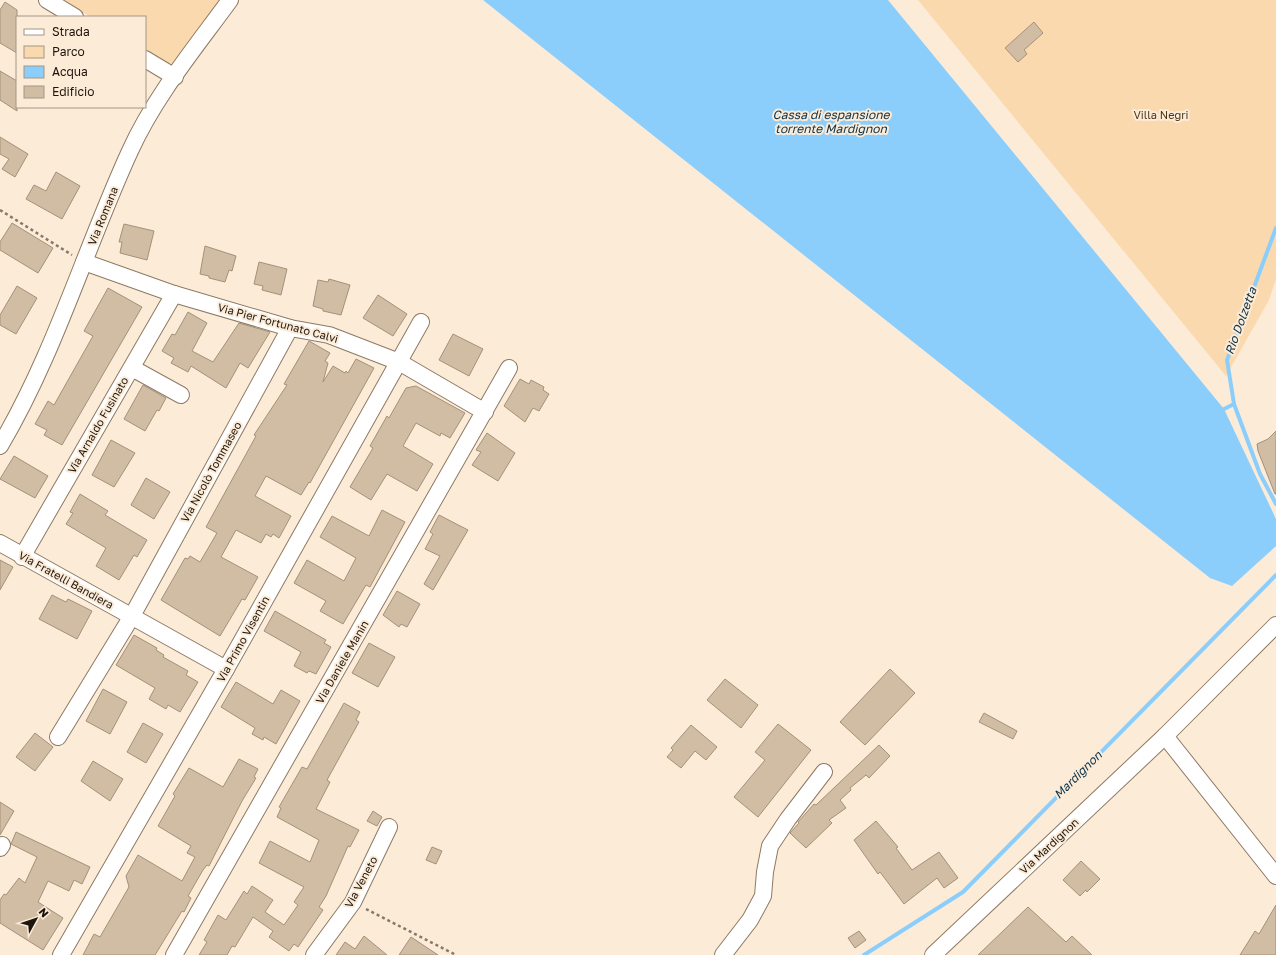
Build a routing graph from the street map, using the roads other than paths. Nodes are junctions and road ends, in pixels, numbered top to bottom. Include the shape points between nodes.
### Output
1 (47, 0) edge
2 (230, 0) edge
3 (73, 16) edge
4 (146, 60) edge
5 (175, 77) junction
6 (84, 262) junction
7 (174, 294) junction
8 (421, 322) dead end
9 (290, 328) junction
10 (399, 362) junction
11 (132, 368) junction
12 (510, 368) dead end
13 (181, 395) dead end
14 (485, 412) junction
15 (0, 446) edge
16 (0, 543) edge
17 (22, 556) junction
18 (132, 616) junction
19 (1276, 625) edge
20 (226, 669) junction
21 (1165, 736) junction
22 (58, 737) dead end
23 (824, 772) dead end
24 (389, 827) dead end
25 (1276, 876) edge
26 (61, 955) edge
27 (174, 955) edge
28 (314, 955) edge
29 (723, 955) edge
30 (933, 955) edge

1 - 3 street
2 - 5 street, Via Romana
4 - 5 street
5 - 6 street, Via Romana via 151,112 130,150
6 - 7 street, Via Pier Fortunato Calvi
6 - 15 street, Via Romana via 50,349
7 - 9 street, Via Pier Fortunato Calvi
7 - 11 street, Via Arnaldo Fusinato
8 - 10 street, Via Primo Visentin
9 - 10 street, Via Pier Fortunato Calvi via 329,335
9 - 18 street, Via Nicolò Tommaseo
10 - 14 street, Via Pier Fortunato Calvi
10 - 20 street, Via Primo Visentin
11 - 13 street
11 - 17 street, Via Arnaldo Fusinato
12 - 14 street, Via Daniele Manin
14 - 27 street, Via Daniele Manin
16 - 17 street, Via Fratelli Bandiera
17 - 18 street, Via Fratelli Bandiera
18 - 20 street, Via Fratelli Bandiera
18 - 22 street
19 - 21 street, Via Mardignon
20 - 26 street, Via Primo Visentin
21 - 25 street
21 - 30 street, Via Mardignon
23 - 29 street via 770,846 763,896 750,920
24 - 28 street, Via Veneto via 352,902

